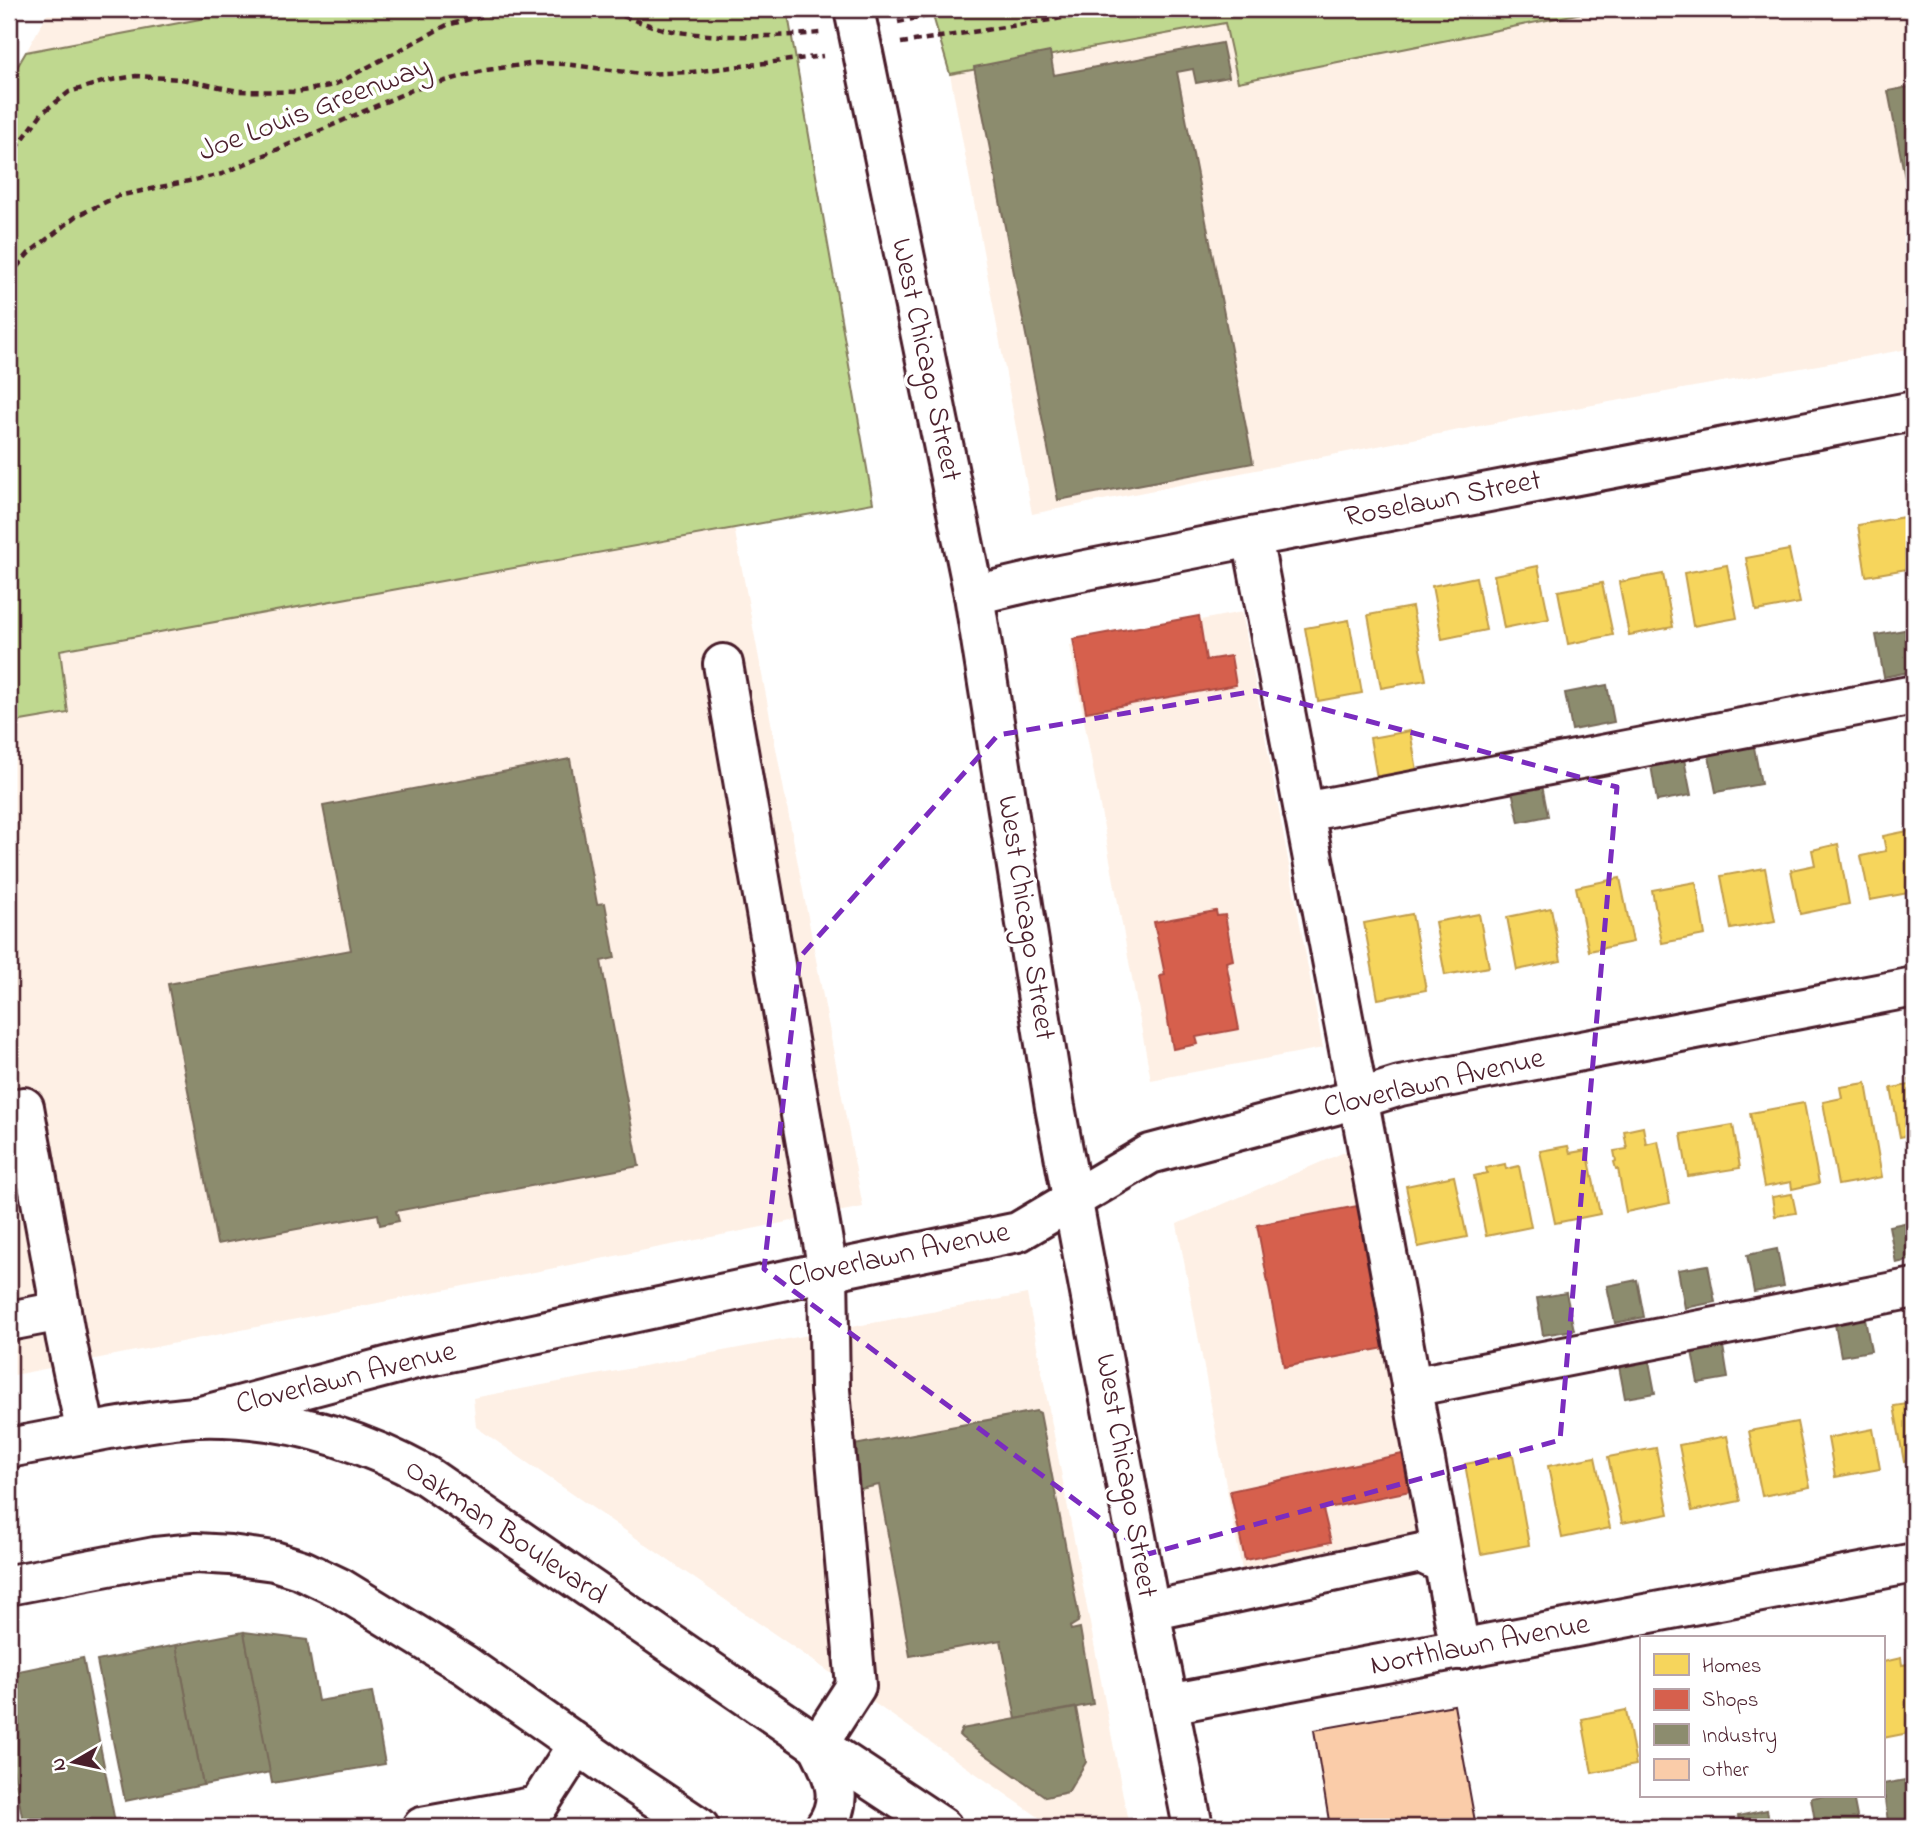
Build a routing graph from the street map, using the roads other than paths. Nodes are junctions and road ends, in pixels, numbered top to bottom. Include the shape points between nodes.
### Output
1 (858, 29) edge
2 (1914, 411) edge
3 (1252, 537) junction
4 (974, 596) junction
5 (723, 664) dead end
6 (1914, 695) edge
7 (1304, 812) junction
8 (1914, 987) edge
9 (1358, 1099) junction
10 (9, 1110) edge
11 (1074, 1199) junction
12 (828, 1271) junction
13 (1914, 1288) edge
14 (61, 1311) junction
15 (9, 1321) edge
16 (1411, 1387) junction
17 (197, 1417) junction
18 (86, 1433) junction
19 (9, 1448) edge
20 (1914, 1563) edge
21 (1444, 1564) junction
22 (9, 1585) edge
23 (1150, 1611) junction
24 (1460, 1650) junction
25 (1169, 1704) junction
26 (577, 1745) junction
27 (818, 1745) junction
28 (422, 1827) edge
29 (699, 1827) edge
30 (825, 1827) edge
31 (942, 1827) edge
32 (1193, 1827) edge

1 - 4 street, West Chicago Street
2 - 3 street, Roselawn Street
3 - 4 street, Roselawn Street
3 - 7 street
4 - 11 street, West Chicago Street via 1053,1094
5 - 12 street
6 - 7 street
7 - 9 street
8 - 9 street, Cloverlawn Avenue via 1400,1086
9 - 11 street, Cloverlawn Avenue via 1150,1154
9 - 16 street
10 - 14 street via 24,1107
11 - 12 street, Cloverlawn Avenue via 1018,1232
11 - 23 street, West Chicago Street
12 - 17 street, Cloverlawn Avenue via 416,1359
12 - 27 street via 830,1390 856,1686
13 - 16 street
14 - 15 street
14 - 18 street
16 - 21 street
17 - 18 street, Oakman Boulevard
17 - 27 street, Oakman Boulevard via 295,1425 349,1440 425,1475
18 - 19 street, Oakman Boulevard
20 - 24 street, Northlawn Avenue
21 - 23 street via 1420,1553
21 - 24 street
22 - 26 street via 195,1553 274,1561 340,1588 465,1665
23 - 25 street, West Chicago Street
24 - 25 street, Northlawn Avenue
25 - 32 street, West Chicago Street
26 - 28 street via 538,1806
26 - 29 street
27 - 30 street via 836,1786 835,1809
27 - 31 street, Oakman Boulevard

